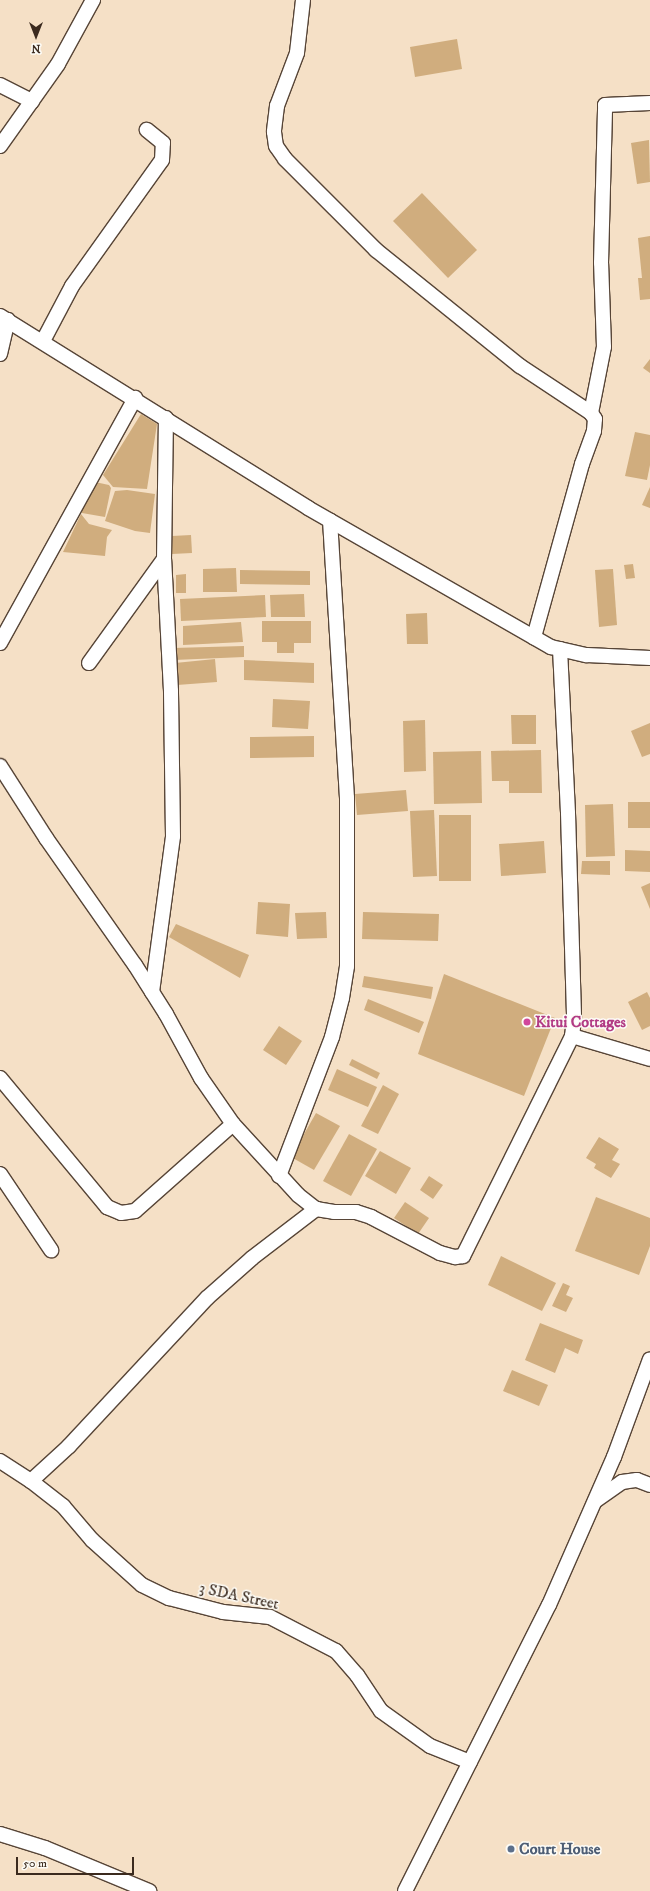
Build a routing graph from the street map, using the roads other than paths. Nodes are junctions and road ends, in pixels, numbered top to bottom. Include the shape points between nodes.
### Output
1 (93, 0) edge
2 (303, 0) edge
3 (0, 85) edge
4 (32, 101) junction
5 (650, 103) edge
6 (148, 130) dead end
7 (0, 146) edge
8 (4, 318) edge
9 (42, 341) junction
10 (0, 354) edge
11 (135, 398) junction
12 (591, 412) junction
13 (166, 418) junction
14 (330, 521) junction
15 (164, 559) junction
16 (534, 637) junction
17 (0, 643) edge
18 (560, 649) junction
19 (650, 658) edge
20 (89, 663) dead end
21 (0, 766) edge
22 (152, 992) junction
23 (572, 1036) junction
24 (650, 1059) edge
25 (0, 1078) edge
26 (233, 1124) junction
27 (0, 1174) edge
28 (280, 1176) junction
29 (316, 1209) junction
30 (51, 1250) dead end
31 (650, 1359) edge
32 (0, 1461) edge
33 (31, 1481) junction
34 (650, 1485) edge
35 (592, 1503) junction
36 (470, 1762) junction
37 (0, 1834) edge
38 (149, 1891) edge
39 (405, 1891) edge

1 - 4 street via 58,64
2 - 12 street via 296,53 277,106 274,132 276,146 285,159 376,250 520,366
3 - 4 street
4 - 7 street
5 - 12 street via 605,105 601,263 604,347
6 - 9 street via 163,143 162,160 72,286
8 - 9 street
8 - 10 street
9 - 11 street
11 - 13 street
11 - 17 street
12 - 16 street via 595,419 594,431 582,464
13 - 14 street
13 - 15 street
14 - 16 street
14 - 28 street via 347,798 347,966 332,1037
15 - 20 street
15 - 22 street via 171,692 174,836
16 - 18 street
18 - 19 street via 587,655
18 - 23 street via 568,813 574,1018
21 - 22 street via 46,838
22 - 26 street via 201,1078
23 - 24 street
23 - 29 street via 463,1256 455,1257 440,1252 356,1212
25 - 26 street via 107,1207 121,1213 135,1211
26 - 28 street
27 - 30 street
28 - 29 street
29 - 33 street via 207,1298 69,1446
31 - 35 street via 614,1457
32 - 33 street, 3 SDA Street
33 - 36 street, 3 SDA Street via 63,1506 92,1540 142,1586 169,1598 223,1612 270,1617 336,1651 357,1675 380,1711 430,1746
34 - 35 street via 637,1480 622,1482
35 - 36 street via 549,1604
36 - 39 street
37 - 38 street via 45,1848

